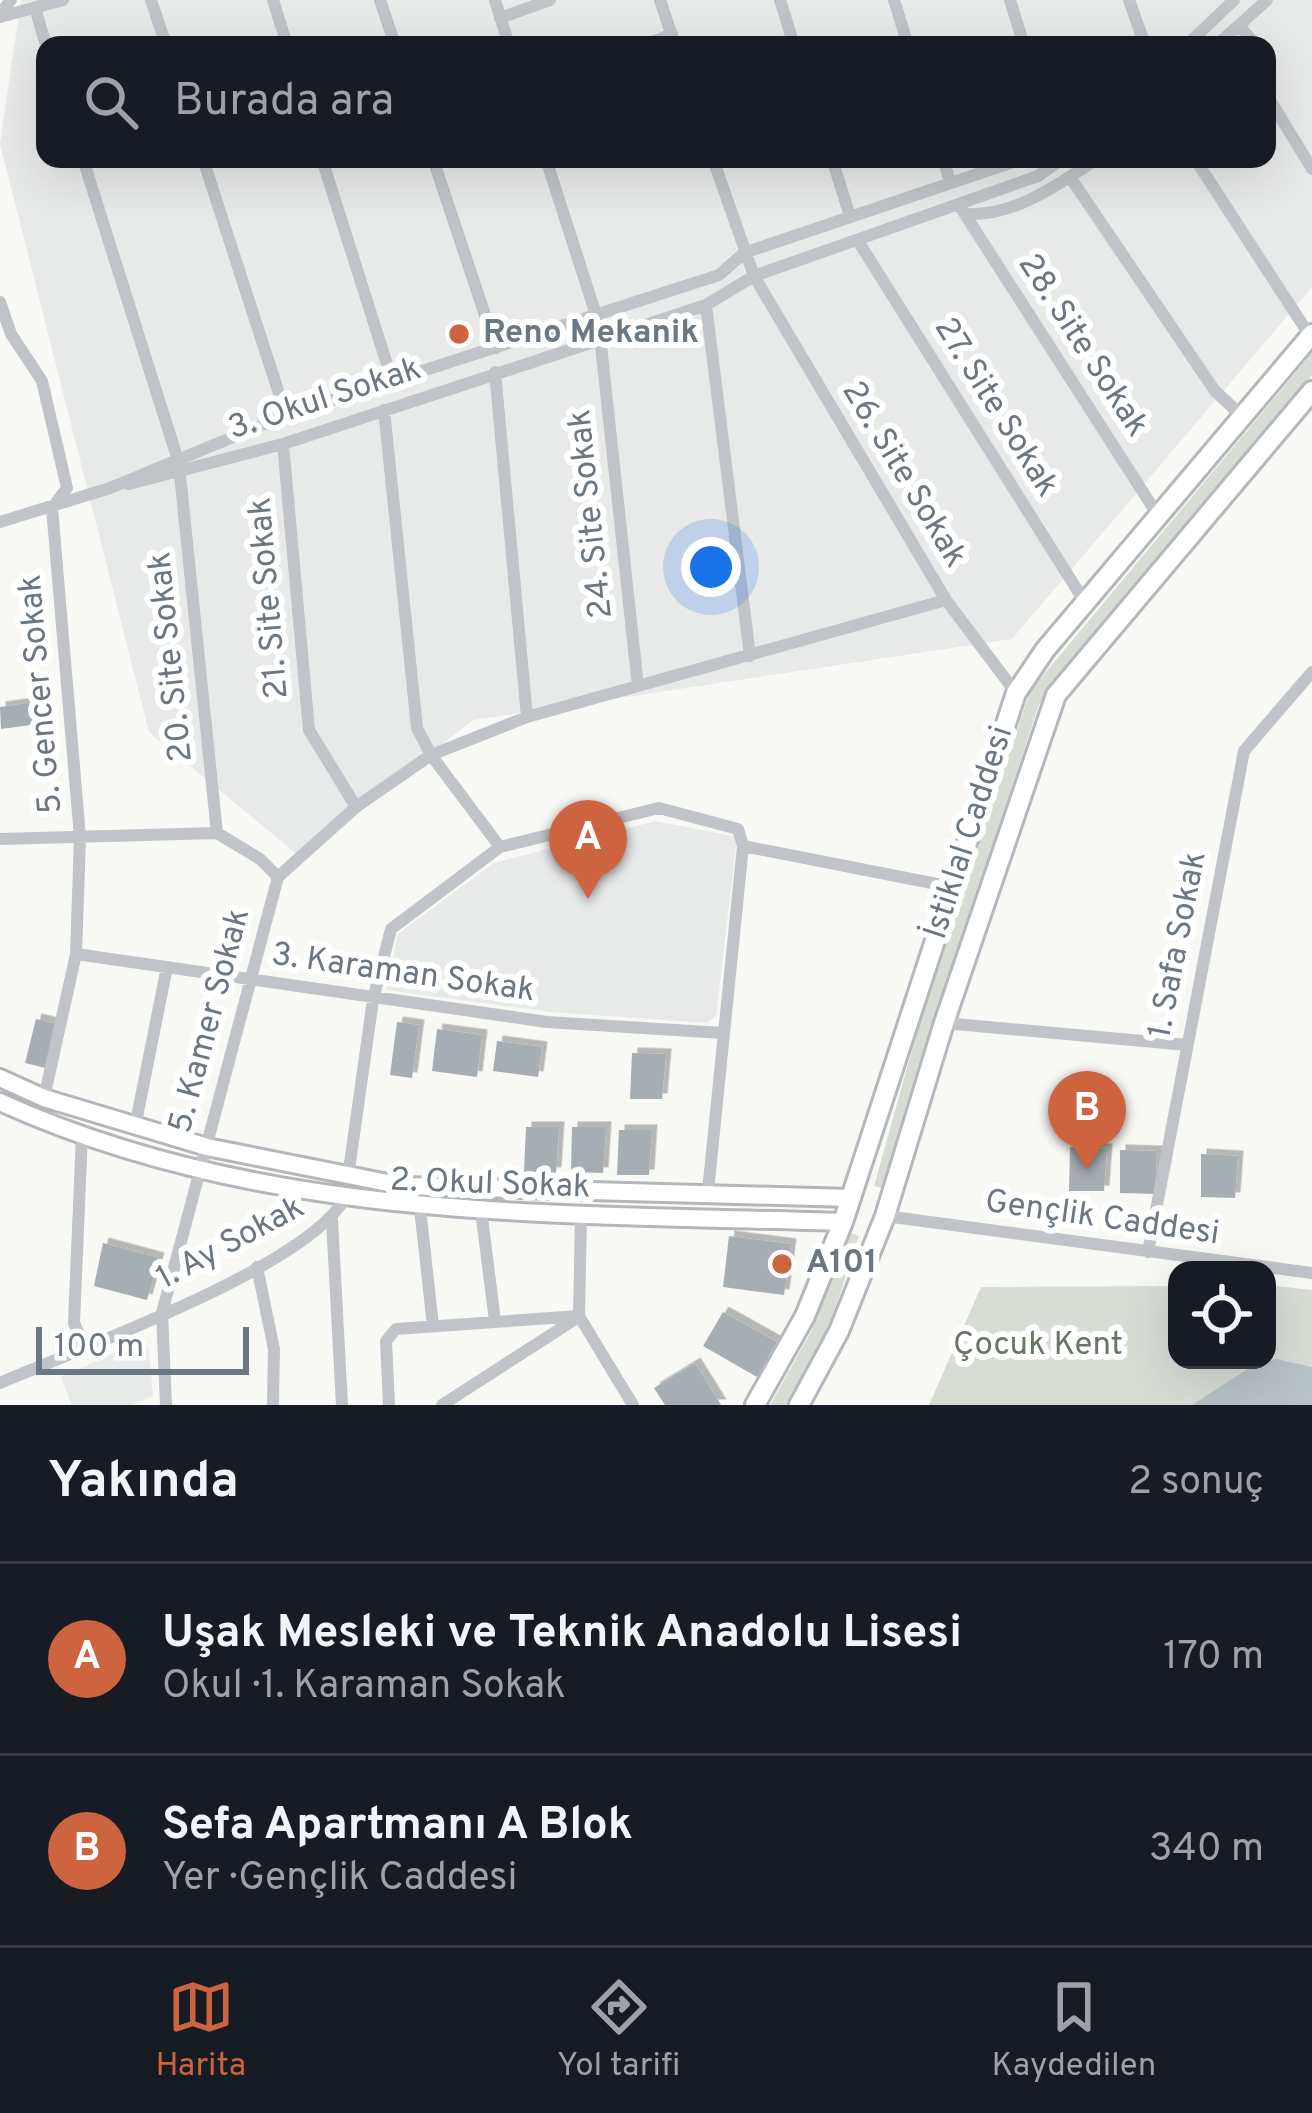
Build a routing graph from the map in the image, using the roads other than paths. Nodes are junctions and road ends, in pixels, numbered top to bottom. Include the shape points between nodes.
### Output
1 (11, 0) edge
2 (63, 0) edge
3 (152, 0) edge
4 (272, 0) edge
5 (380, 0) edge
6 (495, 0) edge
7 (550, 0) edge
8 (660, 0) edge
9 (780, 0) edge
10 (894, 0) edge
11 (1010, 0) edge
12 (1130, 0) edge
13 (1234, 0) edge
14 (1267, 0) edge
15 (35, 8) junction
16 (0, 16) edge
17 (500, 18) junction
18 (1240, 27) junction
19 (43, 36) edge
20 (163, 36) edge
21 (283, 36) edge
22 (392, 36) edge
23 (506, 36) edge
24 (672, 36) edge
25 (791, 36) edge
26 (905, 36) edge
27 (1021, 36) edge
28 (1141, 36) edge
29 (1196, 36) edge
30 (1228, 36) edge
31 (1247, 36) edge
32 (1276, 110) edge
33 (85, 168) edge
34 (206, 168) edge
35 (325, 168) edge
36 (436, 168) edge
37 (549, 168) edge
38 (716, 168) edge
39 (835, 168) edge
40 (946, 168) edge
41 (994, 168) edge
42 (1049, 168) edge
43 (1084, 168) edge
44 (1201, 168) edge
45 (1312, 169) edge
46 (1070, 177) junction
47 (950, 182) junction
48 (962, 210) junction
49 (850, 216) junction
50 (858, 241) junction
51 (744, 253) junction
52 (754, 277) junction
53 (0, 302) edge
54 (706, 304) junction
55 (596, 318) junction
56 (1311, 335) edge
57 (600, 337) junction
58 (496, 348) junction
59 (495, 372) junction
60 (392, 380) junction
61 (1312, 391) edge
62 (384, 410) junction
63 (286, 416) junction
64 (1242, 416) junction
65 (283, 444) junction
66 (177, 457) junction
67 (180, 475) junction
68 (110, 488) junction
69 (52, 508) junction
70 (1159, 517) junction
71 (0, 522) edge
72 (946, 600) junction
73 (1086, 604) junction
74 (750, 656) junction
75 (1312, 672) edge
76 (638, 686) junction
77 (1016, 693) junction
78 (527, 717) junction
79 (431, 754) junction
80 (356, 807) junction
81 (218, 833) junction
82 (80, 837) junction
83 (0, 839) edge
84 (743, 846) junction
85 (500, 847) junction
86 (278, 878) junction
87 (952, 887) junction
88 (76, 954) junction
89 (167, 967) junction
90 (247, 978) junction
91 (373, 1000) junction
92 (944, 1023) junction
93 (723, 1033) junction
94 (1186, 1045) junction
95 (0, 1078) edge
96 (44, 1098) junction
97 (0, 1102) edge
98 (135, 1127) junction
99 (82, 1134) junction
100 (207, 1148) junction
101 (200, 1168) junction
102 (348, 1177) junction
103 (708, 1191) junction
104 (345, 1198) junction
105 (851, 1198) junction
106 (420, 1208) junction
107 (481, 1210) junction
108 (581, 1216) junction
109 (885, 1216) junction
110 (706, 1217) junction
111 (332, 1220) junction
112 (843, 1222) junction
113 (1148, 1252) junction
114 (257, 1267) junction
115 (1312, 1273) edge
116 (162, 1313) junction
117 (579, 1316) junction
118 (495, 1322) junction
119 (433, 1326) junction
120 (84, 1346) junction
121 (0, 1383) edge
122 (166, 1405) edge
123 (273, 1405) edge
124 (342, 1405) edge
125 (389, 1405) edge
126 (442, 1405) edge
127 (633, 1405) edge
128 (754, 1405) edge
129 (799, 1405) edge

1 - 16 street
2 - 15 street
3 - 20 street
4 - 21 street
5 - 22 street
6 - 17 street
7 - 17 street
8 - 24 street
9 - 25 street
10 - 26 street
11 - 27 street
12 - 28 street
13 - 29 street
14 - 18 street
15 - 16 street
15 - 19 street
17 - 23 street
18 - 30 street
18 - 31 street
32 - 45 street
33 - 66 street
34 - 63 street
35 - 60 street
36 - 58 street
37 - 55 street
38 - 51 street, 26. Site Sokak
39 - 49 street
40 - 47 street
41 - 47 street, 3. Okul Sokak
42 - 48 street
43 - 46 street
44 - 56 street
46 - 48 street via 988,215
46 - 64 street via 1215,391
47 - 49 street, 3. Okul Sokak
48 - 50 street, 3. Okul Sokak
48 - 70 street, 28. Site Sokak
49 - 51 street, 3. Okul Sokak
50 - 52 street, 3. Okul Sokak
50 - 73 street, 27. Site Sokak
51 - 52 street, 26. Site Sokak
51 - 55 street, 3. Okul Sokak via 719,275
52 - 54 street, 3. Okul Sokak
52 - 72 street, 26. Site Sokak
53 - 69 street, 5. Gencer Sokak via 42,381 67,488
54 - 57 street, 3. Okul Sokak
54 - 74 street
55 - 58 street, 3. Okul Sokak
56 - 64 main road, İstiklal Caddesi
57 - 59 street, 3. Okul Sokak
57 - 76 street, 24. Site Sokak
58 - 60 street, 3. Okul Sokak
59 - 62 street, 3. Okul Sokak
59 - 78 street
60 - 63 street, 3. Okul Sokak
61 - 92 main road, İstiklal Caddesi via 1056,695
62 - 65 street, 3. Okul Sokak
62 - 79 street via 417,728
63 - 66 street, 3. Okul Sokak
64 - 70 main road, İstiklal Caddesi
65 - 67 street, 3. Okul Sokak
65 - 80 street, 21. Site Sokak via 309,730
66 - 68 street, 3. Okul Sokak
67 - 68 street, 3. Okul Sokak
67 - 81 street, 20. Site Sokak
68 - 69 street, 3. Okul Sokak
69 - 71 street, 3. Okul Sokak
69 - 82 street, 5. Gencer Sokak
70 - 73 main road, İstiklal Caddesi
72 - 74 street, 5. Kamer Sokak
72 - 77 street, 26. Site Sokak
73 - 77 main road, İstiklal Caddesi
74 - 76 street, 5. Kamer Sokak
75 - 94 street, 1. Safa Sokak via 1244,751
76 - 78 street, 5. Kamer Sokak
77 - 87 main road, İstiklal Caddesi
78 - 79 street, 5. Kamer Sokak
79 - 80 street, 5. Kamer Sokak
79 - 85 street
80 - 86 street, 5. Kamer Sokak
81 - 82 street
81 - 86 street
82 - 83 street
82 - 88 street, 5. Gencer Sokak
84 - 85 street via 738,829 659,808
84 - 87 street
84 - 93 street
85 - 91 street via 391,928
86 - 90 street, 5. Kamer Sokak
87 - 105 main road, İstiklal Caddesi
88 - 89 street, 3. Karaman Sokak
88 - 96 street, 5. Gencer Sokak
89 - 90 street, 3. Karaman Sokak
89 - 98 street
90 - 91 street, 3. Karaman Sokak
90 - 100 street, 5. Kamer Sokak
91 - 93 street, 3. Karaman Sokak
91 - 102 street
92 - 94 street
92 - 109 main road, İstiklal Caddesi
93 - 103 street
94 - 113 street, 1. Safa Sokak
95 - 96 street, 2. Okul Sokak
96 - 98 street, 2. Okul Sokak
97 - 99 street, 2. Okul Sokak
98 - 100 street, 2. Okul Sokak
99 - 101 street, 2. Okul Sokak
99 - 120 street via 74,1323
100 - 101 street, 5. Kamer Sokak
100 - 102 street, 2. Okul Sokak
101 - 104 street, 2. Okul Sokak
101 - 116 street, 5. Kamer Sokak
102 - 103 street, 2. Okul Sokak via 403,1186
102 - 104 street
103 - 105 street, 2. Okul Sokak
103 - 110 street
104 - 106 street, 2. Okul Sokak
104 - 111 street, 1. Ay Sokak
105 - 109 main road
105 - 112 main road, İstiklal Caddesi
106 - 107 street, 2. Okul Sokak
106 - 119 street
107 - 108 street, 2. Okul Sokak
107 - 118 street
108 - 110 street, 2. Okul Sokak
108 - 117 street
109 - 112 main road
109 - 113 street, Gençlik Caddesi
109 - 129 main road, İstiklal Caddesi
110 - 112 street, 2. Okul Sokak
111 - 114 street, 1. Ay Sokak
111 - 124 street
112 - 128 main road, İstiklal Caddesi via 805,1316
113 - 115 street, Gençlik Caddesi
114 - 116 street, 1. Ay Sokak
114 - 123 street via 274,1349
116 - 120 street, 1. Ay Sokak
116 - 122 street, 5. Kamer Sokak
117 - 118 street
117 - 126 street
117 - 127 street
118 - 119 street
119 - 125 street via 397,1329 386,1341
120 - 121 street, 1. Ay Sokak

